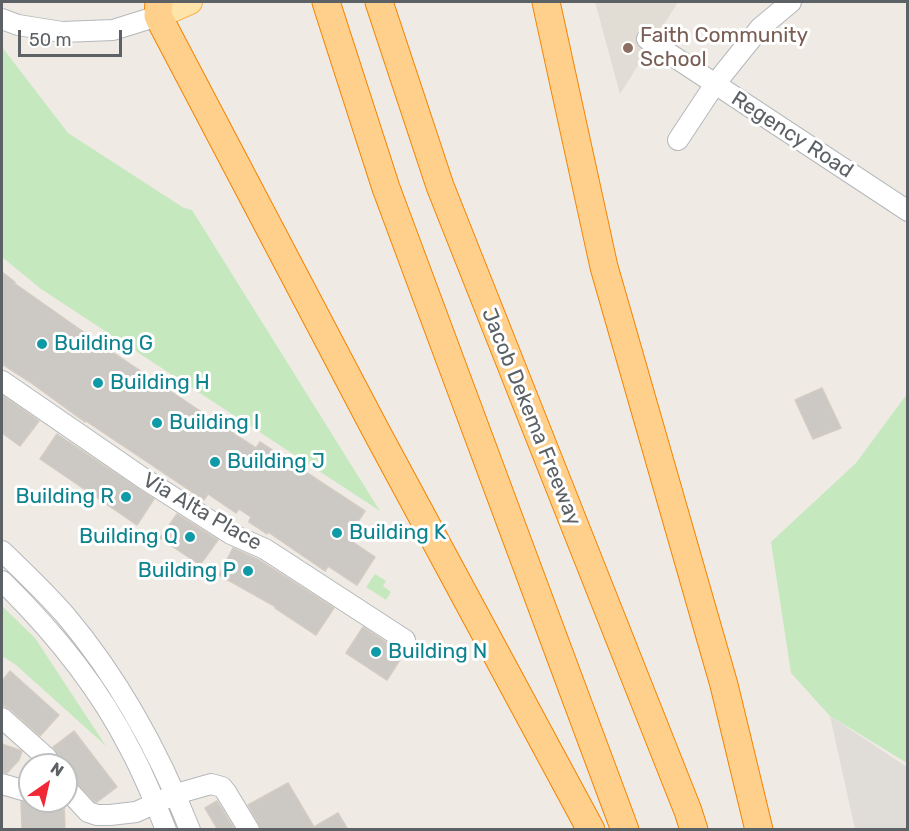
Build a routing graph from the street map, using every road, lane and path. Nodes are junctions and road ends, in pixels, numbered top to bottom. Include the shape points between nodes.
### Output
1 (190, 2) edge
2 (326, 2) edge
3 (379, 2) edge
4 (546, 2) edge
5 (791, 2) edge
6 (158, 9) edge
7 (2, 19) edge
8 (647, 39) dead end
9 (715, 84) junction
10 (678, 140) dead end
11 (908, 211) edge
12 (2, 381) edge
13 (2, 551) edge
14 (2, 581) edge
15 (405, 640) dead end
16 (2, 718) edge
17 (130, 748) junction
18 (41, 753) edge
19 (2, 784) edge
20 (18, 789) edge
21 (176, 794) junction
22 (78, 801) edge
23 (155, 803) junction
24 (166, 830) edge
25 (181, 830) edge
26 (190, 830) edge
27 (249, 830) edge
28 (591, 830) edge
29 (625, 830) edge
30 (694, 830) edge
31 (759, 830) edge

1 - 6 main road
2 - 29 highway via 386,188
3 - 30 highway, Jacob Dekema Freeway via 440,186
4 - 31 highway via 604,267 724,685
5 - 9 street via 760,28
6 - 7 street via 113,30 62,32
6 - 28 highway via 375,429
8 - 9 street, Regency Road
9 - 10 street
9 - 11 street, Regency Road
12 - 15 street, Via Alta Place via 143,478 231,534 265,549
13 - 21 street via 65,615 104,665 154,747
14 - 17 street via 66,651
16 - 18 street
17 - 21 street via 138,754 156,789 162,795
17 - 23 street
19 - 20 street
21 - 23 street
21 - 26 street
21 - 27 street via 211,784 222,787
22 - 23 street via 97,815 136,812
23 - 24 street
23 - 25 street via 170,806

